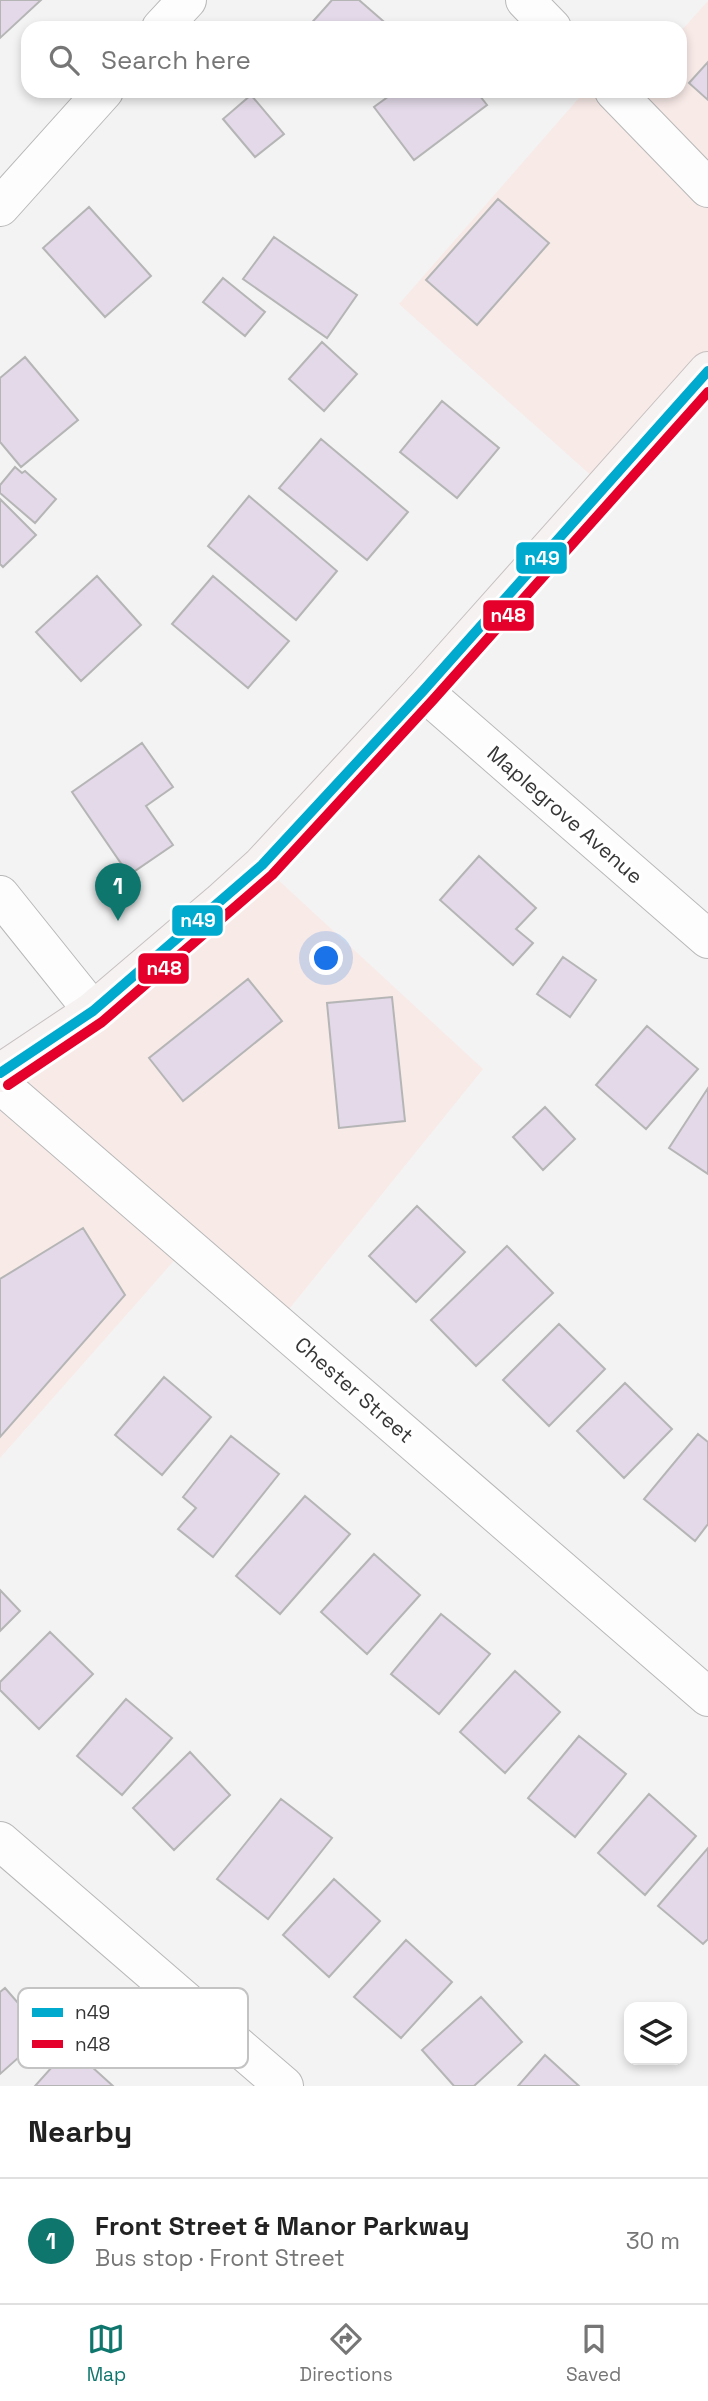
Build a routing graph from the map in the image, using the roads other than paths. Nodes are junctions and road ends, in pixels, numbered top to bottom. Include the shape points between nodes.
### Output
1 (187, 0) edge
2 (525, 0) edge
3 (168, 21) edge
4 (545, 21) edge
5 (98, 98) edge
6 (621, 98) edge
7 (708, 188) edge
8 (0, 207) edge
9 (708, 372) edge
10 (423, 691) junction
11 (0, 895) edge
12 (708, 939) edge
13 (93, 1011) junction
14 (0, 1073) edge
15 (0, 1084) edge
16 (708, 1697) edge
17 (0, 1841) edge
18 (170, 1988) edge
19 (248, 2055) edge
20 (284, 2086) edge

1 - 3 street
2 - 4 street
5 - 8 street
6 - 7 street
9 - 10 main road
10 - 12 street, Maplegrove Avenue
10 - 13 main road via 262,864
11 - 13 street
13 - 14 main road
15 - 16 street, Chester Street
17 - 18 street
19 - 20 street

